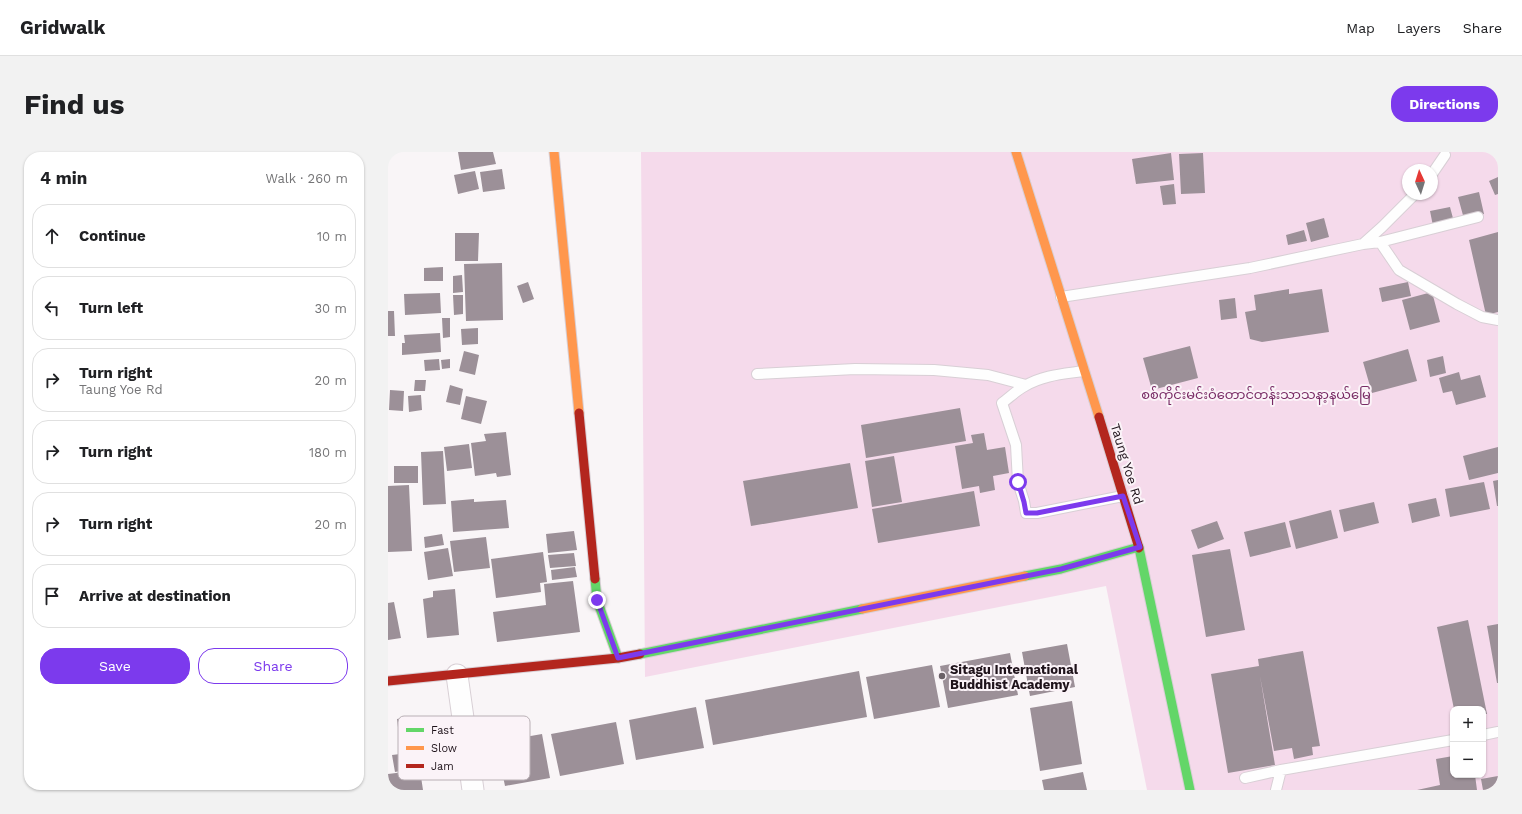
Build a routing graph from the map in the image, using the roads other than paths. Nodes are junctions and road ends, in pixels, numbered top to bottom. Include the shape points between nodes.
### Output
1 (554, 152) edge
2 (1016, 152) edge
3 (1445, 155) dead end
4 (1438, 165) edge
5 (1409, 200) edge
6 (1478, 217) dead end
7 (1380, 242) junction
8 (1363, 244) junction
9 (1061, 297) junction
10 (1498, 320) edge
11 (1084, 371) junction
12 (757, 374) dead end
13 (1026, 385) junction
14 (1123, 496) junction
15 (1140, 547) junction
16 (618, 658) junction
17 (457, 675) junction
18 (388, 681) edge
19 (463, 716) edge
20 (1498, 732) edge
21 (1486, 734) edge
22 (1450, 741) edge
23 (1281, 770) junction
24 (1245, 778) dead end
25 (472, 780) edge
26 (473, 790) edge
27 (1190, 790) edge
28 (1276, 790) edge

1 - 16 street via 597,600
2 - 9 street, Taung Yoe Rd
3 - 4 lane
5 - 8 lane
6 - 7 lane
7 - 8 lane
7 - 10 lane via 1399,270 1456,304 1482,317
8 - 9 lane via 1250,268
9 - 11 street, Taung Yoe Rd
11 - 13 lane via 1054,375
11 - 14 street, Taung Yoe Rd
12 - 13 lane via 855,369 934,370 988,375
13 - 14 lane via 1002,403 1016,446 1018,482 1026,513
14 - 15 street, Taung Yoe Rd
15 - 16 street via 1061,569
15 - 27 street, Taung Yoe Rd
16 - 17 street
17 - 18 street
17 - 19 street
20 - 21 lane
22 - 23 lane
23 - 24 lane
23 - 28 lane
25 - 26 street

